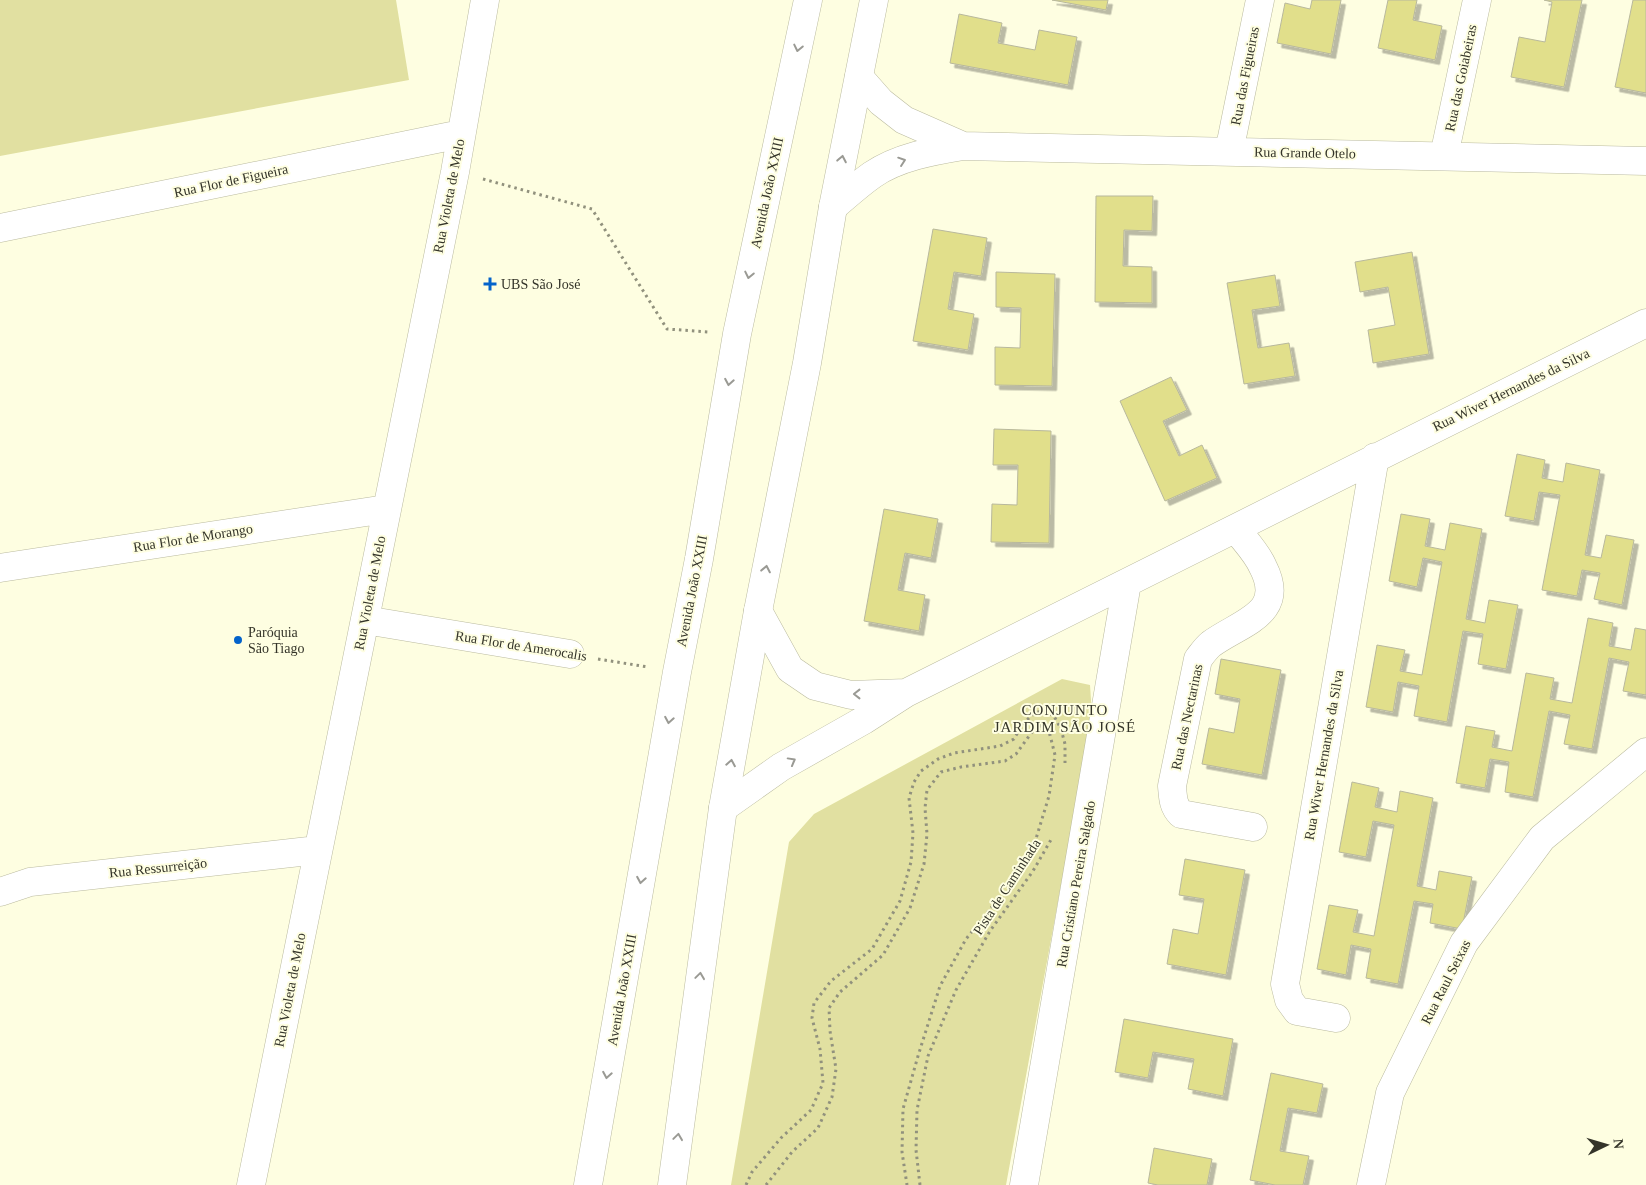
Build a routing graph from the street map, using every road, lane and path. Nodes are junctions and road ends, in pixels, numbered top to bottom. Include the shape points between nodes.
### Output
1 (485, 0) edge
2 (808, 0) edge
3 (874, 0) edge
4 (1260, 0) edge
5 (1477, 0) edge
6 (859, 76) junction
7 (462, 134) junction
8 (963, 146) junction
9 (1230, 152) junction
10 (1444, 156) junction
11 (1646, 161) edge
12 (455, 172) junction
13 (833, 207) junction
14 (9, 226) edge
15 (0, 247) edge
16 (1646, 323) edge
17 (737, 334) junction
18 (1375, 457) junction
19 (386, 509) junction
20 (1236, 528) junction
21 (0, 568) edge
22 (1127, 582) junction
23 (758, 611) junction
24 (365, 620) junction
25 (570, 654) joint
26 (677, 672) junction
27 (906, 693) junction
28 (1646, 752) edge
29 (1065, 772) dead end
30 (723, 808) junction
31 (1253, 827) dead end
32 (1054, 829) dead end
33 (318, 850) junction
34 (0, 892) edge
35 (1336, 1018) dead end
36 (252, 1185) edge
37 (588, 1185) edge
38 (672, 1185) edge
39 (746, 1185) edge
40 (766, 1185) edge
41 (907, 1185) edge
42 (920, 1185) edge
43 (1024, 1185) edge
44 (1371, 1185) edge

1 - 7 street, Rua Violeta de Melo
2 -> 17 street, Avenida João XXIII
3 - 6 street
4 - 9 street, Rua das Figueiras
5 - 10 street, Rua das Goiabeiras
6 - 8 street, Rua Grande Otelo via 882,102 904,120
13 -> 6 street
7 - 12 street, Rua Violeta de Melo
7 - 14 street, Rua Flor de Figueira
8 - 9 street, Rua Grande Otelo
13 -> 8 street, Rua Grande Otelo via 873,174 898,162
9 - 10 street, Rua Grande Otelo
10 - 11 street, Rua Grande Otelo
12 - 17 path via 592,209 667,329
12 - 19 street, Rua Violeta de Melo
23 -> 13 street via 807,363
14 - 15 street
16 - 18 street, Rua Wiver Hernandes da Silva
17 -> 26 street, Avenida João XXIII
18 - 20 street, Rua Wiver Hernandes da Silva
18 - 35 street, Rua Wiver Hernandes da Silva via 1285,984 1289,1000 1297,1011
19 - 21 street, Rua Flor de Morango
19 - 24 street, Rua Violeta de Melo
20 - 22 street, Rua Wiver Hernandes da Silva
20 - 31 street, Rua das Nectarinas via 1263,566 1270,584 1269,603 1260,614 1209,645 1198,659 1172,786 1175,808 1181,814
22 - 27 street, Rua Wiver Hernandes da Silva
22 - 43 street, Rua Cristiano Pereira Salgado
27 -> 23 street, Rua Wiver Hernandes da Silva via 851,695 816,686 790,669
30 -> 23 street
24 - 25 street, Rua Flor de Amerocalis
24 - 33 street, Rua Violeta de Melo
25 - 26 path, Rua Flor de Amerocalis
26 -> 37 street, Avenida João XXIII
30 -> 27 street, Rua Wiver Hernandes da Silva via 780,767
28 - 44 street, Rua Raul Seixas via 1542,838 1464,943 1390,1093
29 - 39 path via 1065,744 1061,729 1054,716 1045,711 1031,716 1014,739 1000,746 938,758 921,771 909,798 913,833 911,862 900,902 872,949 831,981 814,1003 812,1018 820,1049 823,1083 811,1110 752,1172
38 -> 30 street
32 - 42 path, Pista de Caminhada via 1033,871 990,932 956,990 928,1056 917,1110 916,1150
33 - 34 street, Rua Ressurreição via 30,882
33 - 36 street, Rua Violeta de Melo
40 - 41 path via 792,1152 818,1128 832,1097 836,1069 829,1008 840,992 883,954 910,908 924,864 927,790 941,772 1005,761 1016,754 1037,725 1044,727 1055,755 1049,796 1035,842 1012,882 966,939 940,986 918,1056 904,1109 902,1152

